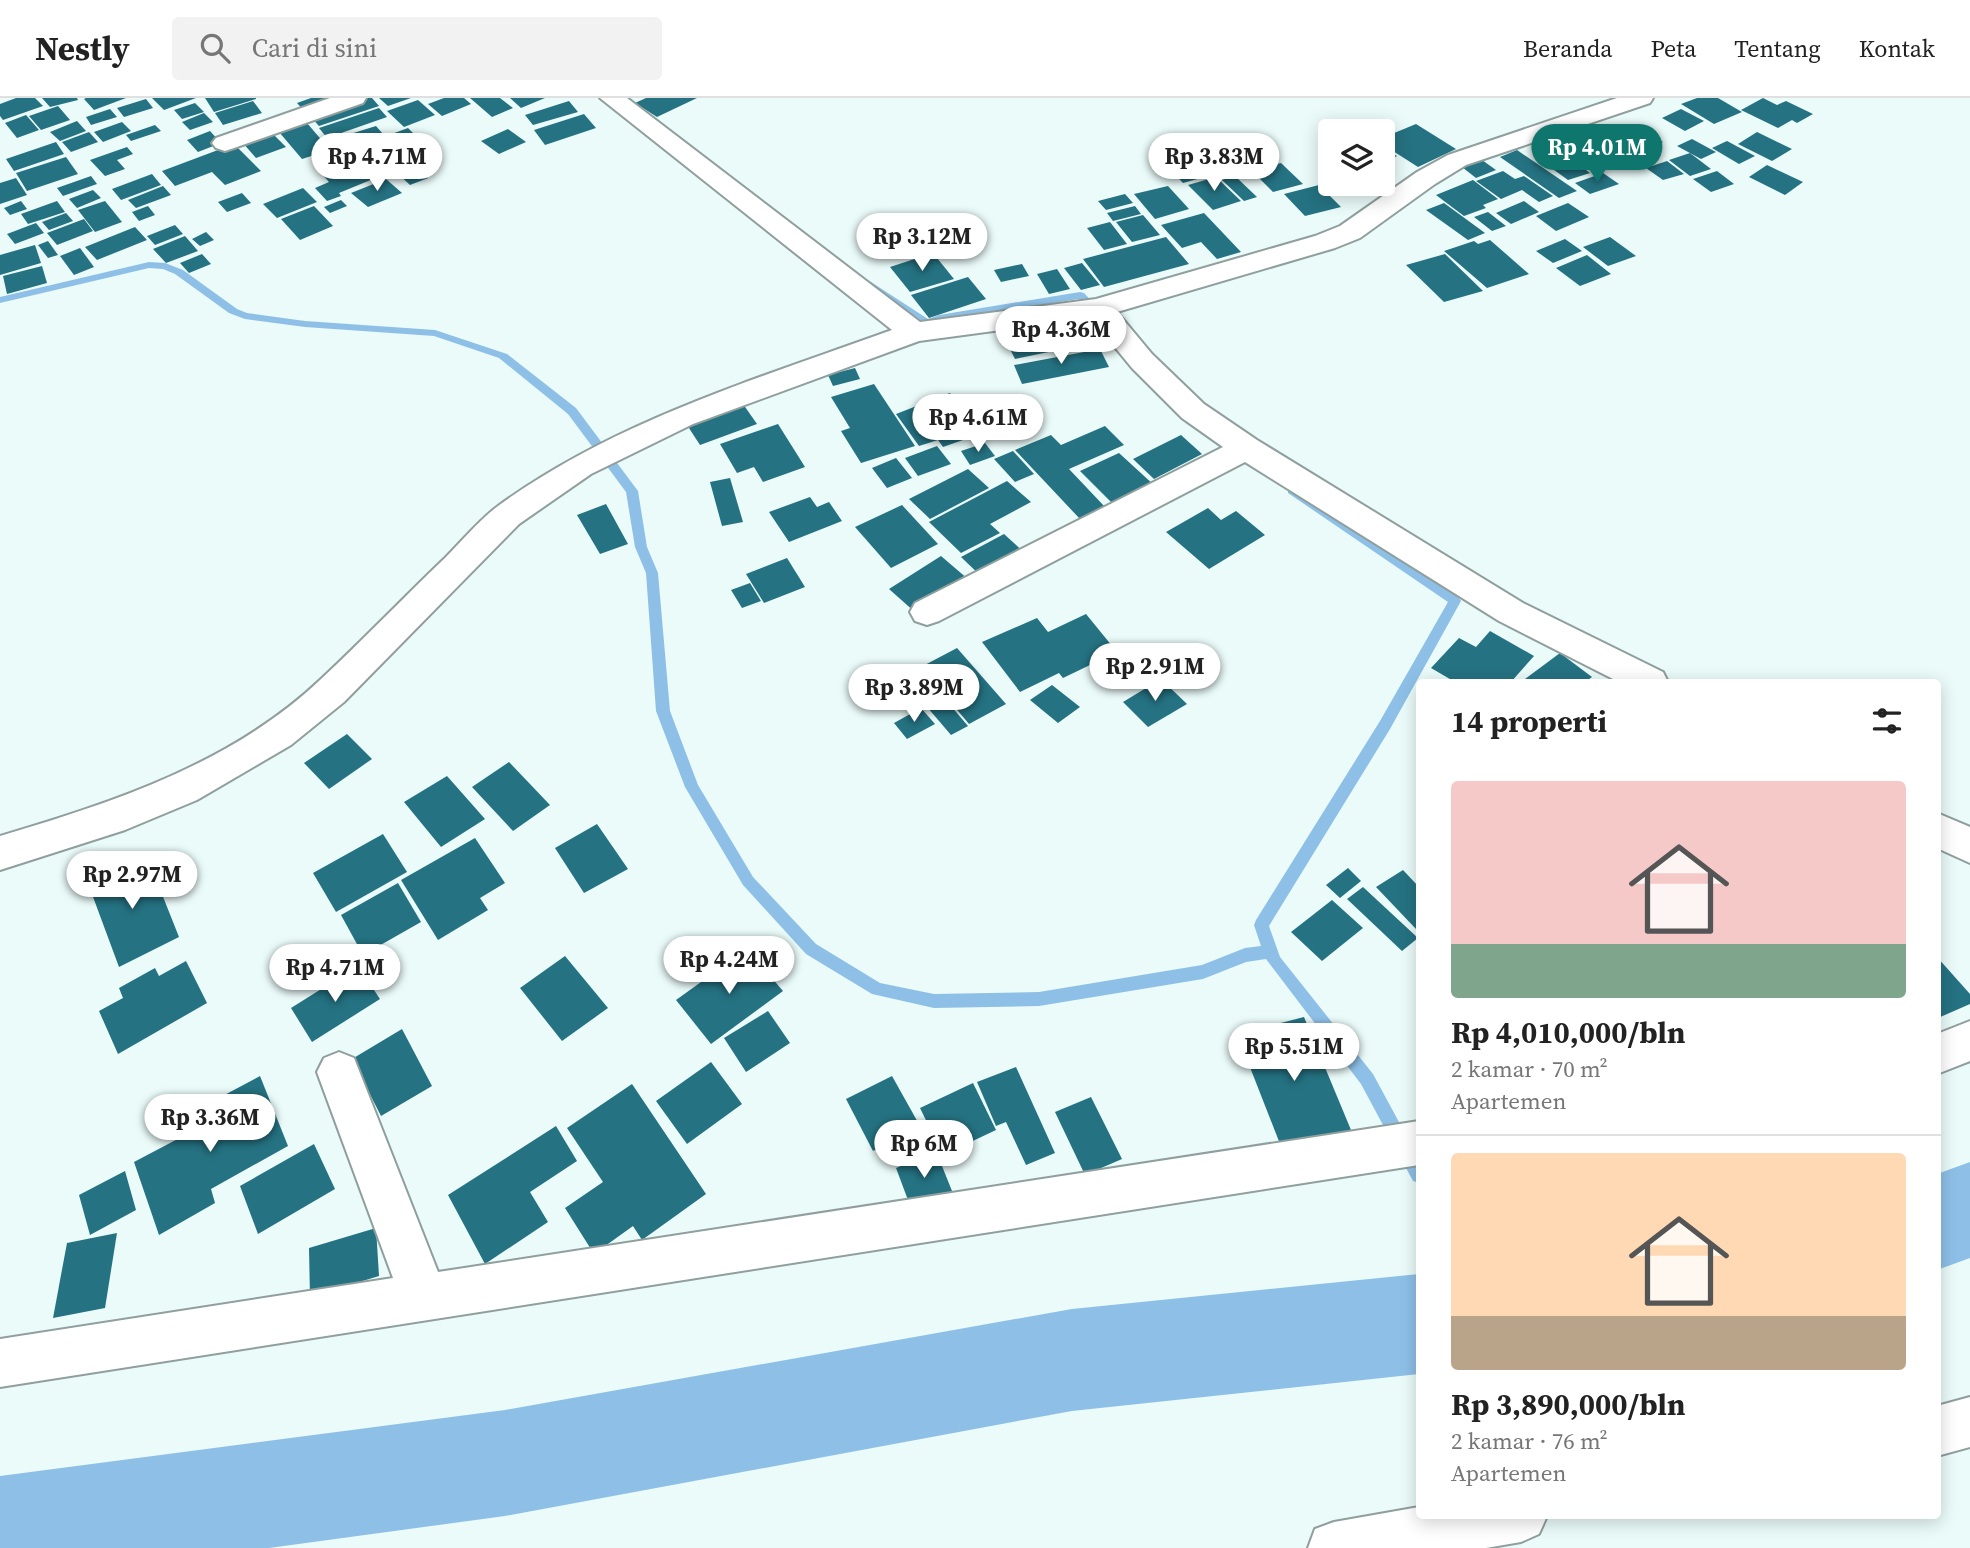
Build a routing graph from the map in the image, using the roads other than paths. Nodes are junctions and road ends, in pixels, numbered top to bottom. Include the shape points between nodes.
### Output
1 (354, 98) edge
2 (612, 98) edge
3 (1642, 98) edge
4 (225, 143) dead end
5 (1098, 308) junction
6 (914, 332) junction
7 (1247, 449) junction
8 (927, 612) dead end
9 (1644, 679) edge
10 (1941, 831) edge
11 (1970, 846) edge
12 (0, 853) edge
13 (1970, 1041) edge
14 (1941, 1052) edge
15 (339, 1072) dead end
16 (1416, 1143) edge
17 (424, 1298) junction
18 (0, 1363) edge
19 (1970, 1422) edge
20 (1941, 1430) edge
21 (1503, 1519) edge
22 (1334, 1548) edge

1 - 4 street
2 - 6 street
3 - 5 street via 1457,159 1349,232
5 - 6 street
5 - 7 street via 1142,361 1193,411
6 - 12 street via 682,417 580,466 507,516 331,692 278,736 184,789 111,819
7 - 8 street
7 - 9 street via 1511,612
10 - 11 street
13 - 14 street
15 - 17 street
16 - 17 street
17 - 18 street
19 - 20 street
21 - 22 street

